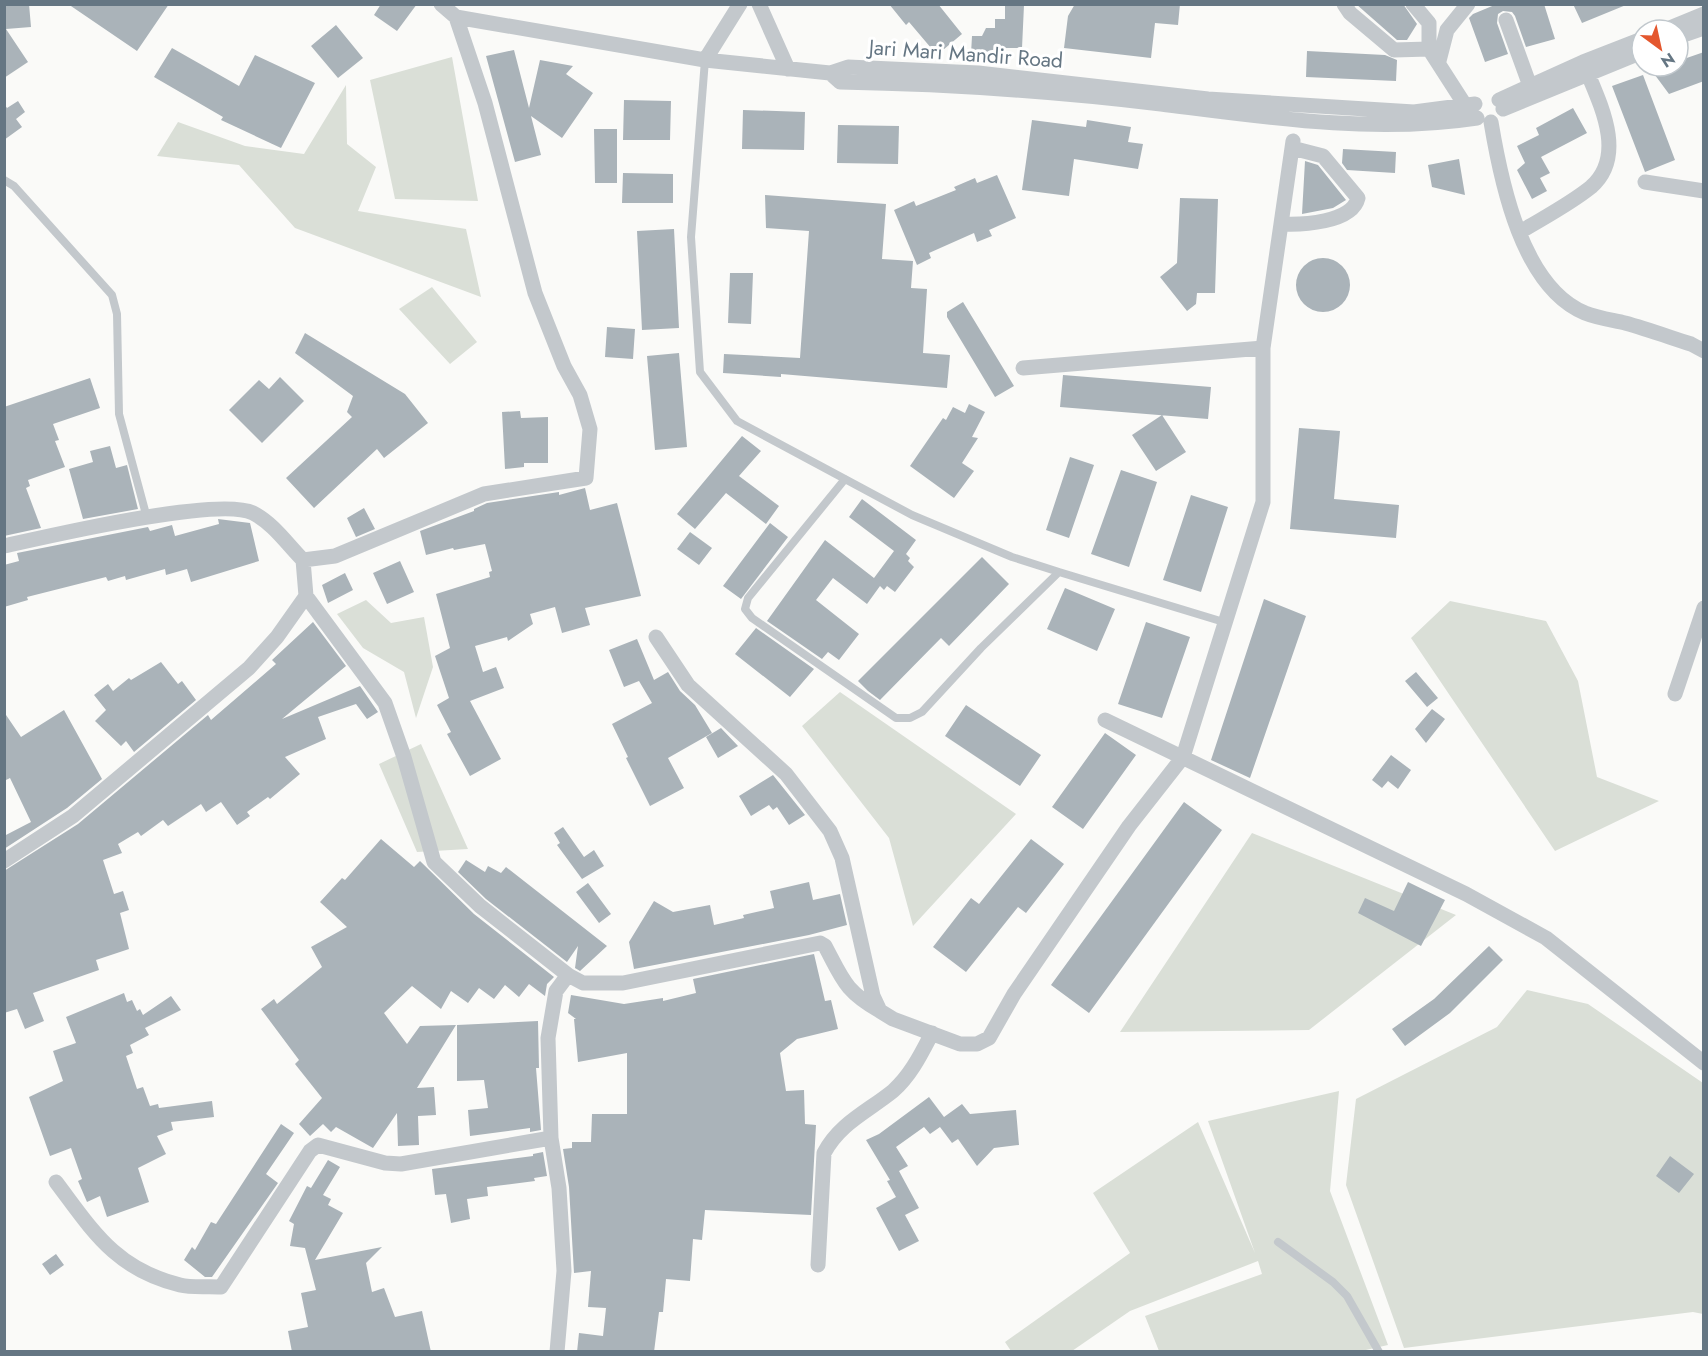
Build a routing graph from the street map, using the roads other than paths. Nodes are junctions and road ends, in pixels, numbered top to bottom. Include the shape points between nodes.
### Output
1 (441, 4) edge
2 (740, 4) edge
3 (759, 4) edge
4 (1344, 4) edge
5 (1413, 4) edge
6 (1422, 4) edge
7 (1468, 4) edge
8 (1704, 14) edge
9 (456, 17) junction
10 (1506, 20) dead end
11 (1690, 20) edge
12 (1447, 30) junction
13 (1630, 45) edge
14 (1429, 49) junction
15 (1630, 55) edge
16 (705, 60) junction
17 (1439, 61) junction
18 (1585, 68) junction
19 (788, 69) junction
20 (1530, 86) junction
21 (1485, 110) junction
22 (1288, 111) junction
23 (1305, 113) junction
24 (1292, 145) junction
25 (4, 180) edge
26 (1644, 182) dead end
27 (1704, 191) edge
28 (1281, 224) junction
29 (1521, 232) junction
30 (1263, 348) junction
31 (1704, 351) edge
32 (1023, 368) dead end
33 (845, 479) junction
34 (147, 519) junction
35 (4, 546) edge
36 (303, 560) junction
37 (1059, 572) junction
38 (306, 596) junction
39 (1704, 608) edge
40 (1227, 623) junction
41 (656, 637) dead end
42 (1676, 694) dead end
43 (1105, 720) dead end
44 (1183, 757) junction
45 (4, 861) edge
46 (568, 975) junction
47 (880, 1011) junction
48 (932, 1033) junction
49 (1704, 1063) edge
50 (551, 1138) junction
51 (56, 1182) dead end
52 (1278, 1242) dead end
53 (818, 1265) dead end
54 (557, 1352) edge
55 (1379, 1352) edge

1 - 9 street
2 - 16 street
3 - 19 street
4 - 14 street via 1394,50
5 - 14 street via 1429,23
6 - 12 street
7 - 12 street
8 - 11 street
9 - 16 street, Jari Mari Mandir Road
9 - 36 street via 485,103 535,293 580,395 590,429 586,478 484,494 335,556
10 - 20 street
12 - 17 street
13 - 18 street, Jari Mari Mandir Road
14 - 17 street
15 - 18 street
16 - 19 street, Jari Mari Mandir Road
16 - 33 lane via 691,237 700,372 737,421
17 - 21 street
18 - 20 street, Jari Mari Mandir Road
18 - 21 street
18 - 29 street via 1607,125 1609,147 1605,167 1592,186
19 - 22 street, Jari Mari Mandir Road via 830,73 848,67 978,73 1063,88 1208,99
20 - 21 street, Jari Mari Mandir Road
21 - 23 street, Jari Mari Mandir Road
21 - 29 street
22 - 23 street, Jari Mari Mandir Road
22 - 24 street via 1287,130
23 - 24 street via 1301,133
24 - 28 street
24 - 28 street via 1323,156 1358,198 1338,217 1303,225
25 - 34 lane via 14,186 112,295 117,314 119,414
26 - 27 street
28 - 30 street
29 - 31 street via 1541,276 1567,304
30 - 32 street
30 - 40 street via 1263,502
33 - 37 lane via 912,515 1012,557
33 - 37 lane via 748,598 745,609 752,618 896,718 910,718 922,712
34 - 35 street
34 - 36 street via 214,507 238,509 267,523
36 - 38 street
37 - 40 lane
38 - 45 street via 249,668 73,816
38 - 46 street via 385,703 434,862 480,906
39 - 42 street
40 - 44 street
41 - 47 street via 688,685 786,774 830,831 842,858 873,996
43 - 44 street
44 - 48 street via 1129,826 988,1038 977,1044 960,1044
44 - 49 street via 1466,894 1546,938
46 - 47 street via 583,983 623,983 820,943 846,986
46 - 50 street via 556,991 548,1038
47 - 48 street
48 - 53 street via 910,1073 893,1091 844,1124 824,1153
50 - 51 street via 401,1164 318,1145 310,1151 221,1287 182,1285 137,1269 115,1256
50 - 54 street via 559,1188 564,1271
52 - 55 lane via 1347,1296

